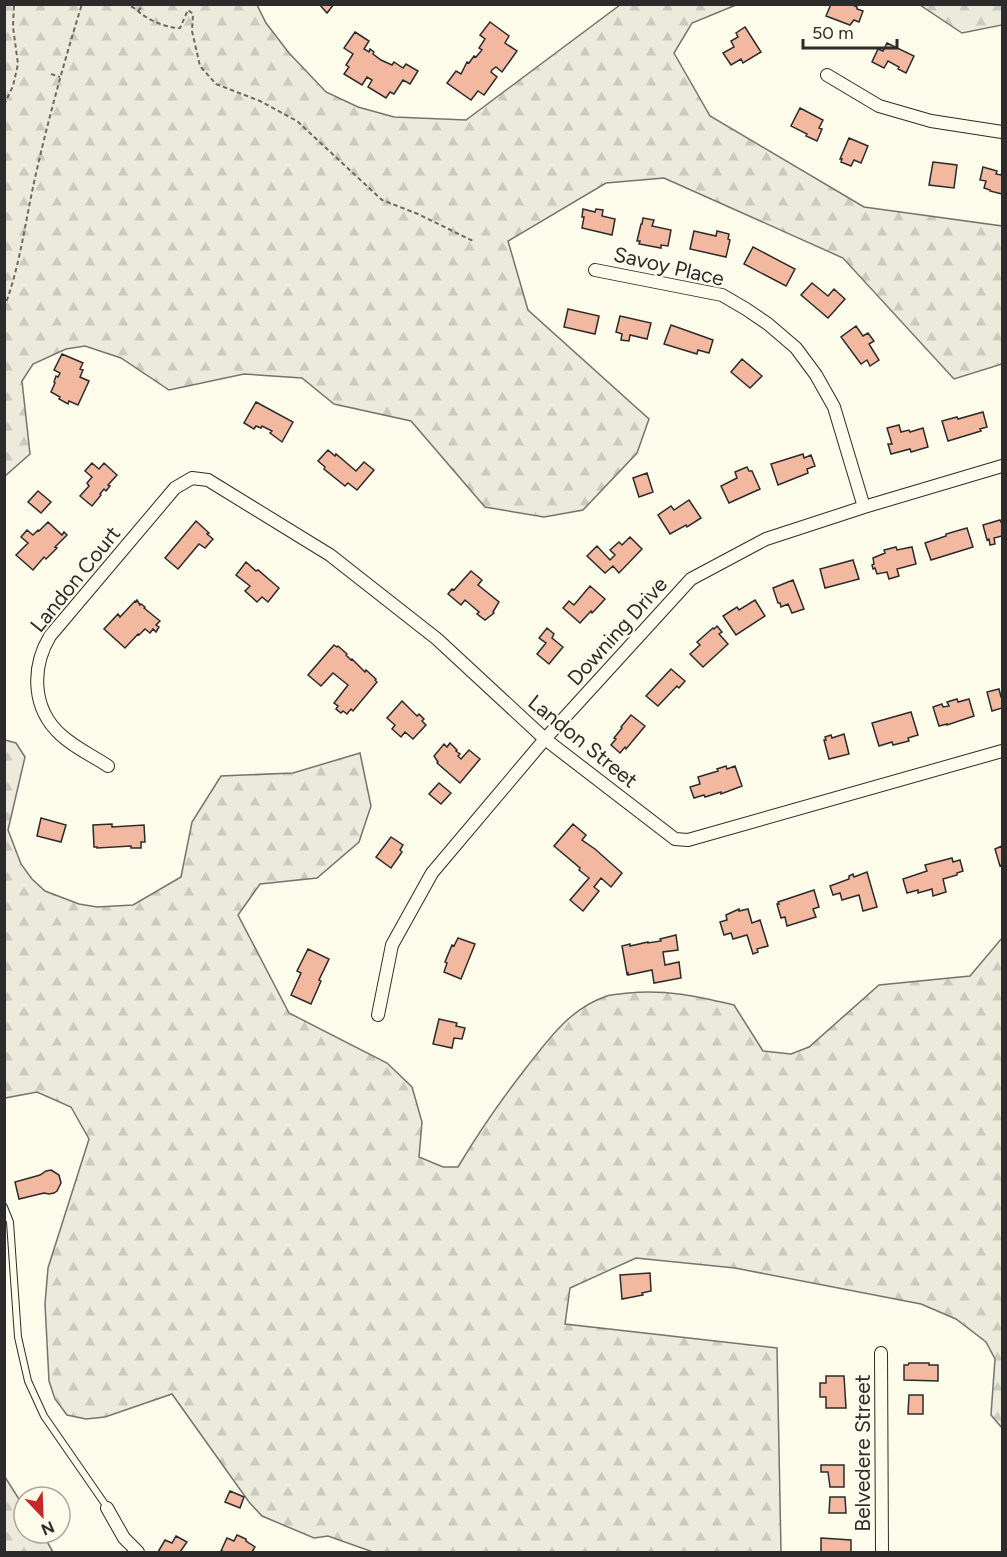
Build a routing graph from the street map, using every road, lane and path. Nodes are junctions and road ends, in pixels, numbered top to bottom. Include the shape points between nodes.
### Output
1 (14, 4) edge
2 (82, 4) edge
3 (124, 4) edge
4 (144, 4) edge
5 (138, 10) junction
6 (51, 74) dead end
7 (827, 75) dead end
8 (60, 77) junction
9 (4, 105) edge
10 (1002, 132) edge
11 (473, 241) dead end
12 (595, 270) dead end
13 (4, 309) edge
14 (1002, 466) edge
15 (192, 478) joint
16 (864, 507) junction
17 (545, 740) junction
18 (1002, 751) edge
19 (108, 766) dead end
20 (378, 1014) dead end
21 (4, 1207) edge
22 (881, 1353) dead end
23 (107, 1508) joint
24 (138, 1552) edge
25 (882, 1552) edge

1 - 9 path via 18,64
2 - 8 path
3 - 5 path
4 - 5 path
5 - 11 path via 175,29 180,28 188,9 193,14 192,31 200,66 216,84 297,121 382,200
6 - 8 path
7 - 10 street via 879,106 931,121
8 - 13 path via 14,284
12 - 16 street, Savoy Place via 722,296 768,324 796,348 834,407
14 - 16 street, Downing Drive
15 - 17 street, Landon Street via 208,480 330,555 437,639
15 - 19 street, Landon Court via 175,488 152,515 50,636 40,657 38,693 51,725 68,741
16 - 17 street, Downing Drive via 766,539 691,579
17 - 18 street, Landon Street via 681,840
17 - 20 street, Downing Drive via 432,873 392,945
21 - 23 lane via 10,1222 18,1337 27,1381 44,1416
22 - 25 street, Belvedere Street
23 - 24 street via 124,1538

